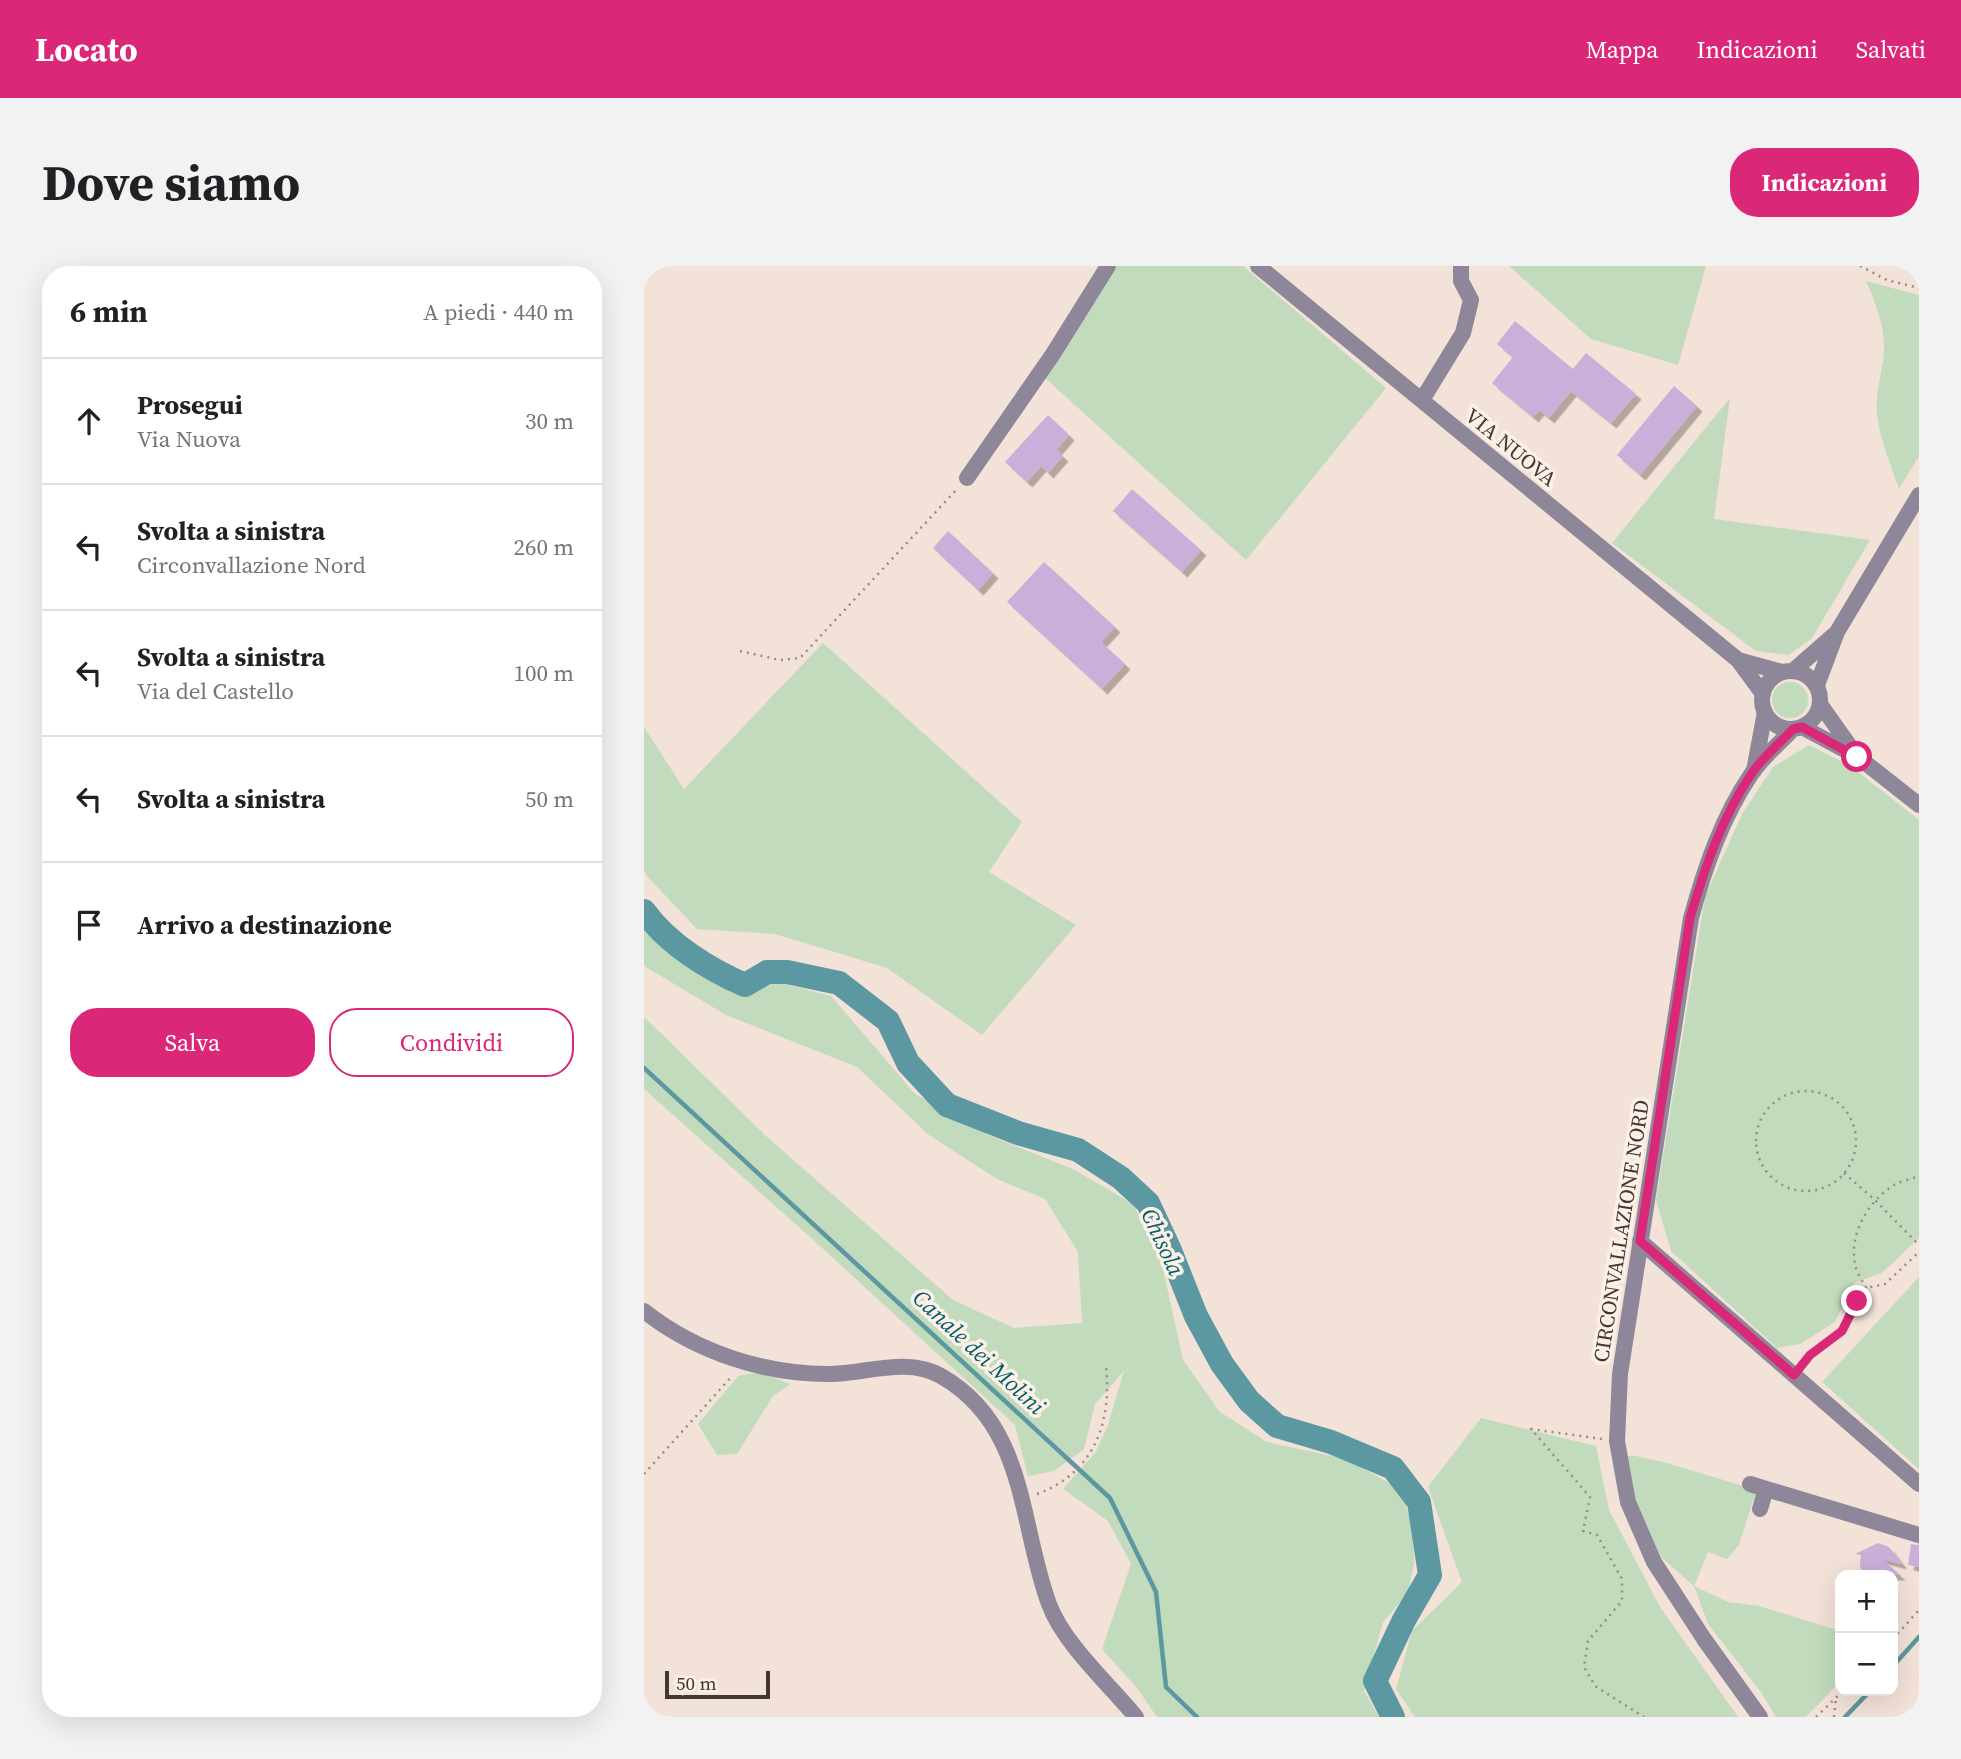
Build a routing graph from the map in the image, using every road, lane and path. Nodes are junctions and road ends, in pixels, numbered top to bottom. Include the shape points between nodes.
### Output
1 (1108, 266) edge
2 (1258, 266) edge
3 (1461, 266) edge
4 (1860, 266) edge
5 (1919, 288) edge
6 (1422, 400) junction
7 (967, 478) joint
8 (1919, 495) edge
9 (1837, 632) junction
10 (740, 651) dead end
11 (1738, 660) junction
12 (1788, 671) junction
13 (1817, 685) junction
14 (1763, 694) junction
15 (1820, 704) junction
16 (1765, 712) junction
17 (1797, 728) junction
18 (1857, 757) junction
19 (1754, 771) junction
20 (1919, 805) edge
21 (1844, 1173) junction
22 (1919, 1176) edge
23 (1875, 1200) junction
24 (1640, 1241) junction
25 (1919, 1245) edge
26 (1919, 1252) edge
27 (1866, 1288) junction
28 (644, 1311) edge
29 (745, 1362) junction
30 (1106, 1366) dead end
31 (1794, 1375) junction
32 (1617, 1441) junction
33 (644, 1474) edge
34 (1919, 1484) edge
35 (1024, 1499) junction
36 (1760, 1508) dead end
37 (1919, 1535) edge
38 (1919, 1610) edge
39 (1898, 1633) edge
40 (1836, 1698) joint
41 (1136, 1717) edge
42 (1644, 1717) edge
43 (1760, 1717) edge
44 (1816, 1717) edge
45 (1835, 1717) edge

1 - 7 street
2 - 6 street, VIA NUOVA
3 - 6 street via 1461,281 1471,300 1463,333
4 - 5 path via 1887,280
6 - 11 street, VIA NUOVA
7 - 10 path via 800,658 780,660
8 - 9 street
9 - 12 street
9 - 13 street
11 - 12 street, VIA NUOVA
11 - 14 street, VIA NUOVA
12 - 13 street via 1803,673
12 - 14 street via 1769,680
13 - 15 street
14 - 16 street
15 - 17 street via 1817,714
15 - 18 street
16 - 17 street via 1776,725
16 - 19 street, CIRCONVALLAZIONE NORD
17 - 18 street
17 - 19 street, CIRCONVALLAZIONE NORD
18 - 20 street
19 - 24 street, CIRCONVALLAZIONE NORD via 1705,866 1690,918
21 - 21 path via 1834,1183 1807,1192 1793,1190 1769,1175 1759,1157 1756,1136 1770,1106 1801,1091 1817,1092 1846,1110 1856,1142
21 - 23 path
22 - 23 path via 1894,1185
23 - 25 path
23 - 27 path via 1858,1227 1853,1247 1855,1267
24 - 31 street
24 - 32 street, CIRCONVALLAZIONE NORD via 1620,1374
26 - 27 path via 1885,1284
27 - 31 path via 1842,1331 1810,1355
28 - 29 street via 700,1346
29 - 33 path
29 - 35 street via 833,1374 907,1367 939,1375 987,1415 1003,1442
30 - 35 path via 1104,1425 1085,1460 1056,1487
31 - 34 street
32 - 42 path via 1531,1429 1590,1497 1583,1531 1597,1535 1622,1579 1622,1601 1588,1641 1584,1667 1595,1686
32 - 43 street, CIRCONVALLAZIONE NORD via 1628,1502 1654,1562
35 - 41 street via 1049,1605 1067,1639
36 - 37 street via 1758,1487
38 - 39 path
40 - 44 path
40 - 45 path

